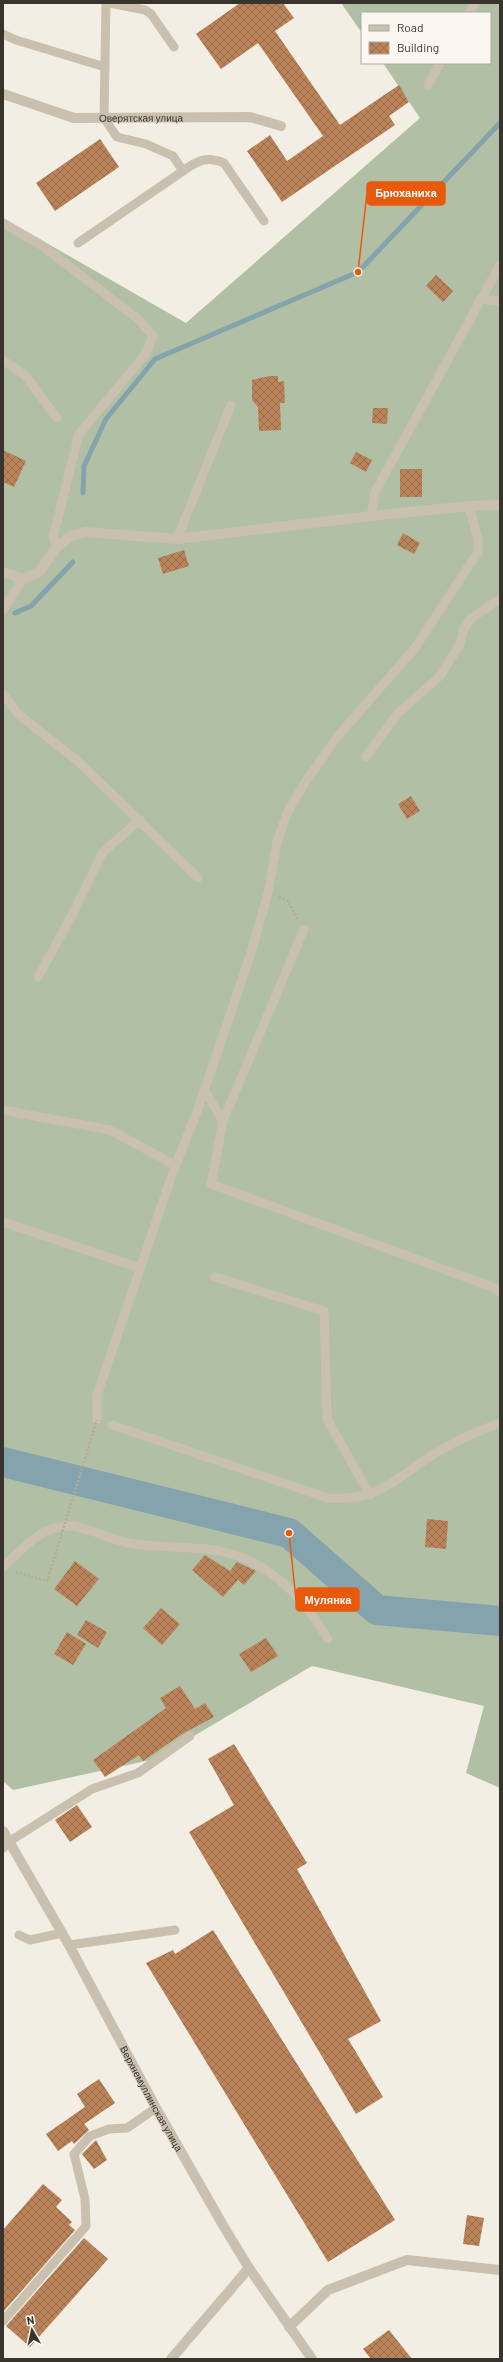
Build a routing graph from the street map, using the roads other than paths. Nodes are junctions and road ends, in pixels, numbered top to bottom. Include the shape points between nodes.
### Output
1 (106, 3) edge
2 (110, 3) edge
3 (475, 3) edge
4 (470, 12) edge
5 (3, 34) edge
6 (174, 47) dead end
7 (439, 64) edge
8 (105, 68) junction
9 (428, 85) dead end
10 (3, 94) edge
11 (104, 118) junction
12 (281, 126) dead end
13 (183, 170) junction
14 (264, 221) dead end
15 (3, 223) edge
16 (78, 243) dead end
17 (500, 265) edge
18 (480, 299) junction
19 (500, 300) edge
20 (3, 360) edge
21 (231, 405) dead end
22 (57, 418) dead end
23 (500, 505) edge
24 (469, 506) junction
25 (371, 516) junction
26 (177, 538) junction
27 (57, 547) junction
28 (3, 572) edge
29 (23, 579) junction
30 (500, 599) edge
31 (3, 610) edge
32 (3, 694) edge
33 (366, 757) dead end
34 (140, 820) junction
35 (198, 878) dead end
36 (304, 929) road end
37 (38, 976) dead end
38 (204, 1089) junction
39 (3, 1110) edge
40 (223, 1121) junction
41 (175, 1165) junction
42 (3, 1222) edge
43 (140, 1268) junction
44 (214, 1277) dead end
45 (500, 1292) edge
46 (97, 1420) road end
47 (500, 1423) edge
48 (112, 1425) dead end
49 (370, 1495) junction
50 (3, 1567) edge
51 (328, 1639) dead end
52 (190, 1736) dead end
53 (3, 1831) edge
54 (7, 1845) edge
55 (175, 1930) dead end
56 (62, 1933) junction
57 (19, 1935) dead end
58 (69, 1945) junction
59 (156, 2108) junction
60 (249, 2268) junction
61 (500, 2270) edge
62 (3, 2320) edge
63 (289, 2327) junction
64 (171, 2359) edge
65 (312, 2359) edge

1 - 8 lane
2 - 6 lane via 145,10 151,14
3 - 4 lane
5 - 8 lane
7 - 9 lane
8 - 11 lane
10 - 11 street, Оверятская улица via 74,118
11 - 12 street, Оверятская улица via 250,117
11 - 13 lane via 117,137 146,144 173,156
13 - 14 lane via 202,159 224,163
13 - 16 lane
15 - 27 lane via 41,246 138,319 153,336 145,355 79,434 52,538
17 - 18 lane
18 - 19 lane
18 - 25 lane via 375,492
20 - 22 lane via 25,375
21 - 26 lane
23 - 24 street
24 - 25 street
24 - 38 lane via 478,540 478,552 415,648 337,737 288,811 277,842 268,892 251,953
25 - 26 street
26 - 27 street via 85,532 71,536
27 - 29 street via 39,572
28 - 29 street
29 - 31 lane
30 - 33 lane via 469,620 460,644 440,676 397,714
32 - 34 lane via 17,712 80,762
34 - 35 lane
34 - 37 lane via 103,852
36 - 40 lane
38 - 40 lane
38 - 41 lane
39 - 41 lane via 110,1130
40 - 45 lane via 211,1184 496,1288
41 - 43 lane
42 - 43 lane
43 - 46 lane via 97,1395
44 - 49 lane via 324,1311 327,1419
47 - 49 lane via 454,1443 391,1485
48 - 49 lane via 328,1498 350,1499
50 - 51 lane via 27,1544 47,1531 70,1526 126,1543 208,1549 239,1556 262,1566 310,1610
52 - 54 lane via 138,1773 92,1788
53 - 54 street, Верхнемуллинская улица
54 - 56 street, Верхнемуллинская улица
55 - 58 lane
56 - 57 lane via 30,1940
56 - 58 street, Верхнемуллинская улица
58 - 59 street, Верхнемуллинская улица
59 - 60 street, Верхнемуллинская улица
59 - 62 lane via 127,2128 109,2129 90,2136 74,2154 85,2199 86,2226
60 - 63 street, Верхнемуллинская улица
60 - 64 street
61 - 63 street via 407,2260 328,2290
63 - 65 street, Верхнемуллинская улица

